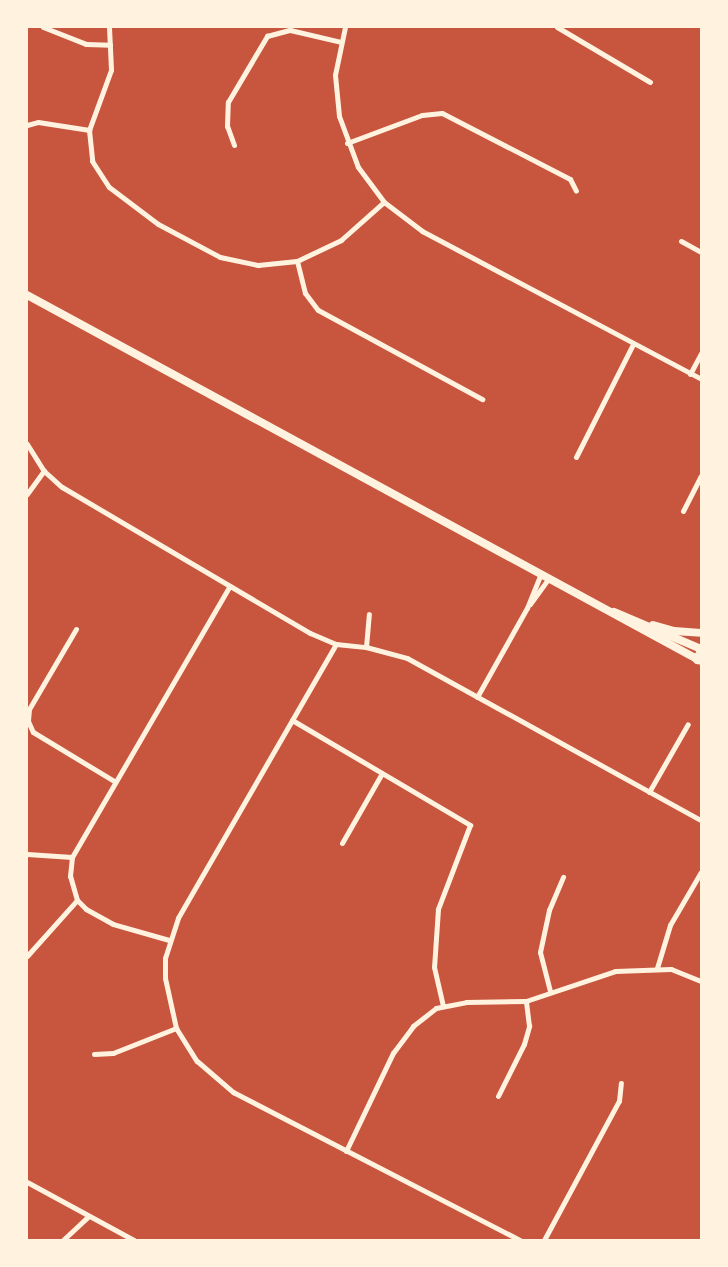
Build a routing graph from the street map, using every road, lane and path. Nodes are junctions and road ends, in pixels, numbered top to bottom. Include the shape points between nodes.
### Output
1 (43, 27) edge
2 (109, 27) edge
3 (345, 27) edge
4 (557, 27) edge
5 (341, 42) junction
6 (111, 45) junction
7 (650, 82) dead end
8 (27, 125) edge
9 (89, 130) junction
10 (347, 143) junction
11 (234, 145) dead end
12 (576, 191) dead end
13 (384, 202) junction
14 (681, 241) dead end
15 (701, 252) edge
16 (297, 261) junction
17 (27, 295) edge
18 (633, 344) junction
19 (701, 353) edge
20 (690, 374) junction
21 (701, 379) edge
22 (482, 399) dead end
23 (27, 444) edge
24 (576, 457) dead end
25 (44, 471) junction
26 (701, 476) edge
27 (27, 494) edge
28 (683, 511) dead end
29 (545, 576) junction
30 (229, 586) junction
31 (601, 608) junction
32 (369, 614) dead end
33 (629, 618) junction
34 (76, 629) dead end
35 (701, 633) edge
36 (336, 644) junction
37 (366, 647) junction
38 (700, 655) edge
39 (477, 698) junction
40 (292, 720) junction
41 (688, 724) dead end
42 (381, 775) junction
43 (114, 781) junction
44 (649, 792) junction
45 (701, 820) edge
46 (342, 843) dead end
47 (27, 854) edge
48 (72, 857) junction
49 (701, 872) edge
50 (563, 877) dead end
51 (77, 900) junction
52 (170, 940) junction
53 (27, 956) edge
54 (657, 968) junction
55 (701, 981) edge
56 (550, 991) junction
57 (526, 1001) junction
58 (443, 1005) junction
59 (176, 1028) junction
60 (94, 1054) dead end
61 (621, 1083) dead end
62 (498, 1096) dead end
63 (346, 1151) junction
64 (27, 1182) edge
65 (89, 1216) junction
66 (63, 1240) edge
67 (134, 1240) edge
68 (520, 1240) edge
69 (544, 1240) edge

1 - 6 street via 86,44
2 - 6 street
3 - 5 street
4 - 7 street
5 - 10 street via 336,90
5 - 11 street via 290,30 267,36 228,102 227,126
6 - 9 street via 111,70
8 - 9 street via 38,122
9 - 16 street via 90,152 98,174 158,224 220,257 258,265
10 - 12 street via 422,115 442,113 570,179
10 - 13 street via 365,178
13 - 16 street via 341,240
13 - 18 street via 422,231
14 - 15 street
16 - 22 street via 305,293 318,310
17 - 29 main road
18 - 20 street
18 - 24 street
19 - 20 street
20 - 21 street
23 - 25 street
25 - 27 street
25 - 30 street via 62,487
26 - 28 street
29 - 31 main road
29 - 39 street
30 - 36 street
30 - 43 street
31 - 33 main road
31 - 38 main road
32 - 37 street
33 - 35 main road via 674,631
33 - 38 main road
34 - 43 street via 29,709 28,721 33,732
36 - 37 street
36 - 40 street
37 - 39 street via 407,658
39 - 44 street
40 - 42 street
40 - 52 street via 187,900
41 - 44 street
42 - 46 street
42 - 58 street via 470,825 438,909 434,967
43 - 48 street
44 - 45 street
47 - 48 street
48 - 51 street via 70,876
49 - 54 street via 670,925
50 - 56 street via 549,910 540,952
51 - 52 street via 113,924
51 - 53 street
52 - 59 street via 165,978
54 - 55 street via 671,969
54 - 56 street via 615,971
56 - 57 street
57 - 58 street
57 - 62 street via 529,1026 524,1044
58 - 63 street via 413,1026 393,1053
59 - 60 street via 113,1053
59 - 63 street via 213,1078
61 - 69 street via 619,1101
63 - 68 street
64 - 65 street
65 - 66 street
65 - 67 street

